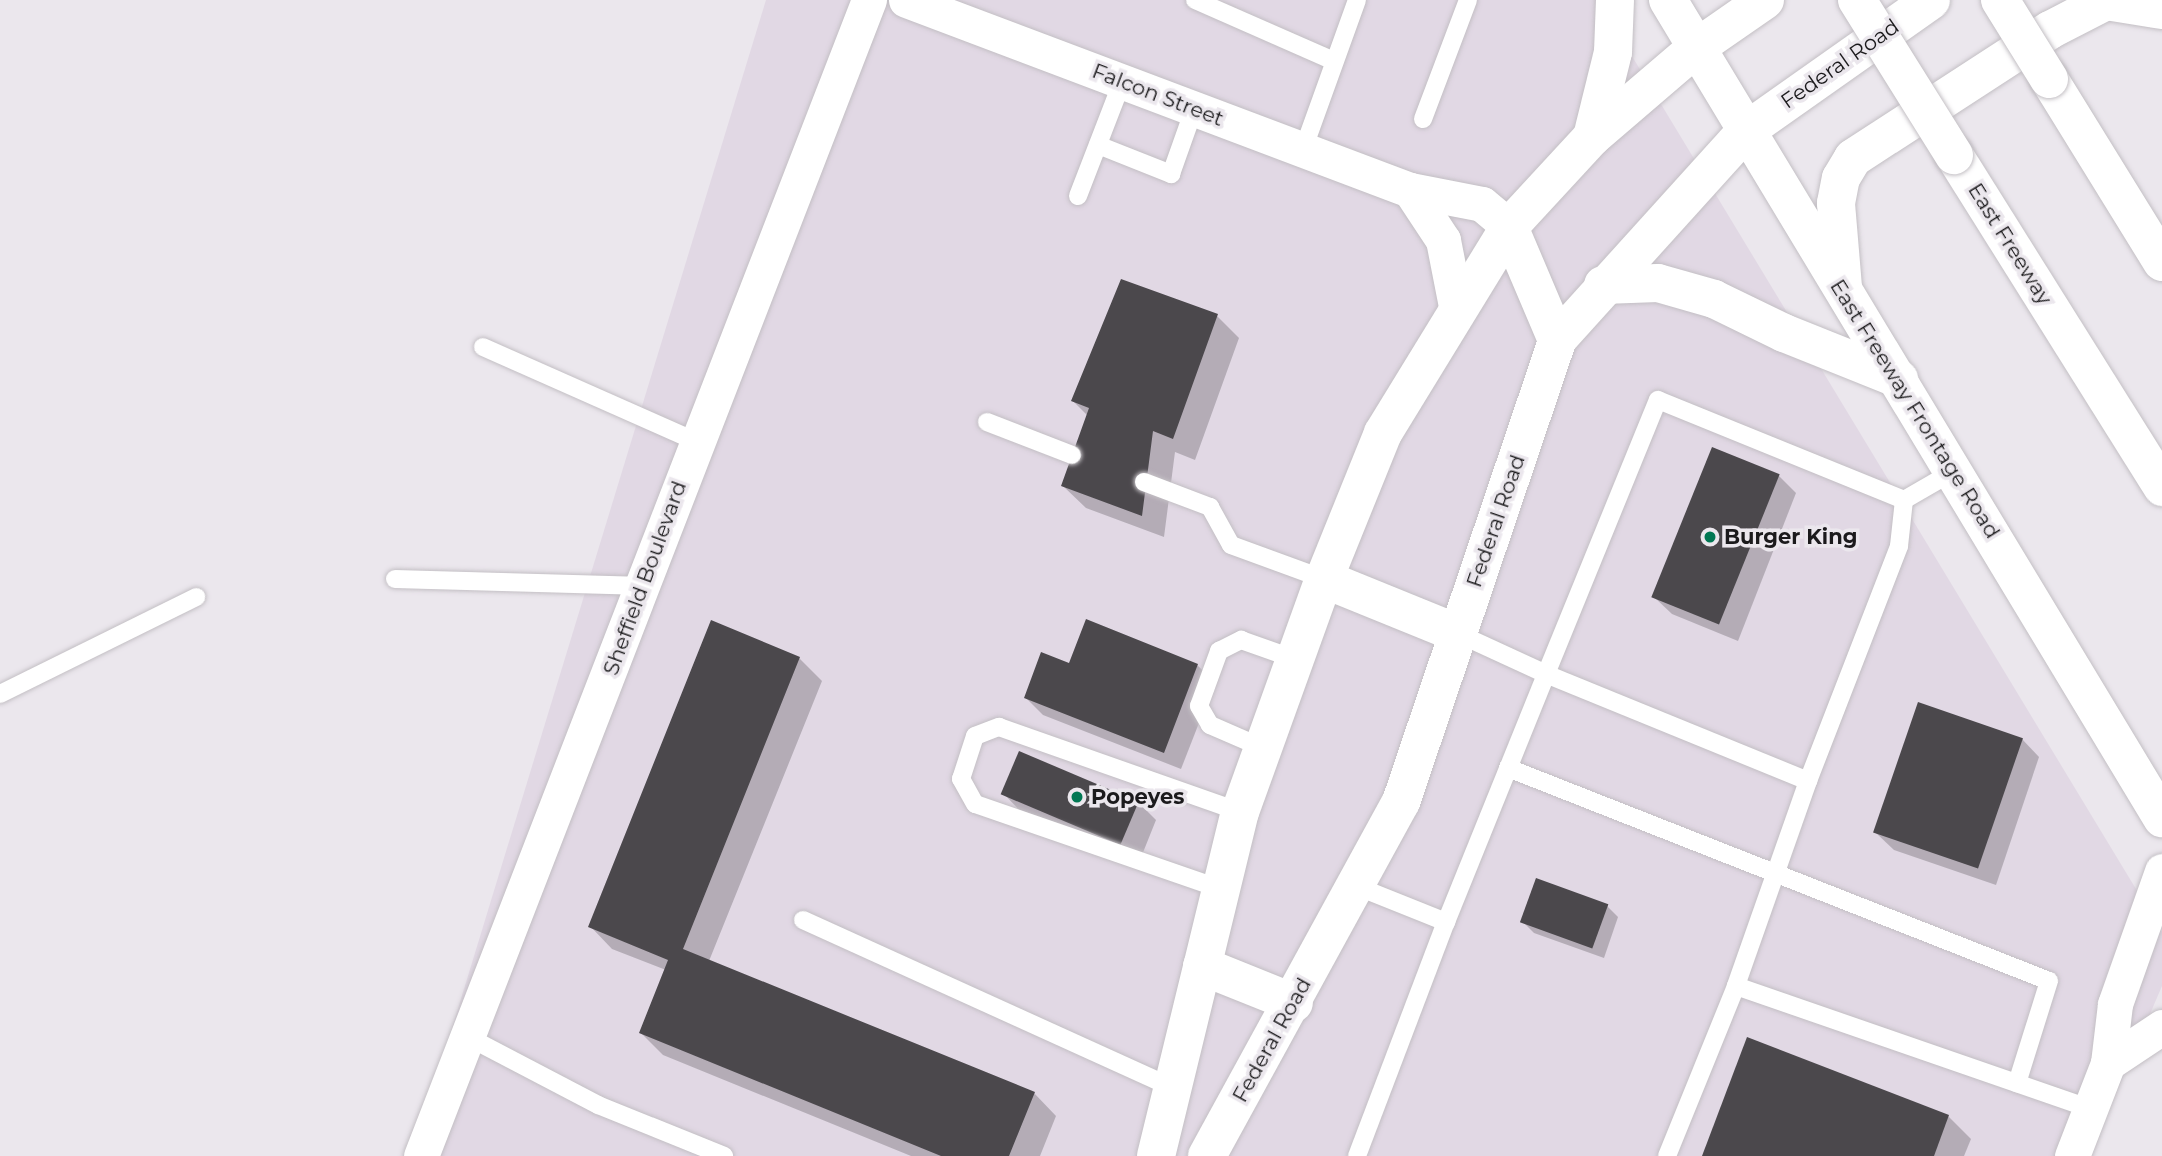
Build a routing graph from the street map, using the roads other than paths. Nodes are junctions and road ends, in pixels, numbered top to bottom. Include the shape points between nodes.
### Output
1 (869, 0) edge
2 (906, 0) edge
3 (1195, 0) edge
4 (1357, 0) edge
5 (1468, 0) edge
6 (1615, 0) edge
7 (1668, 0) edge
8 (1765, 0) edge
9 (1857, 0) edge
10 (1931, 0) edge
11 (2000, 0) edge
12 (2162, 10) edge
13 (1696, 48) junction
14 (1334, 61) junction
15 (1122, 82) junction
16 (1195, 109) junction
17 (1423, 119) dead end
18 (1747, 130) junction
19 (1592, 137) junction
20 (1098, 145) junction
21 (1303, 150) junction
22 (1410, 190) junction
23 (1077, 196) dead end
24 (1509, 227) junction
25 (2162, 262) edge
26 (1603, 285) junction
27 (1844, 297) junction
28 (1456, 306) junction
29 (1558, 340) junction
30 (482, 347) dead end
31 (1899, 379) junction
32 (987, 422) dead end
33 (695, 441) junction
34 (1072, 454) dead end
35 (1954, 471) junction
36 (1144, 482) dead end
37 (2162, 487) edge
38 (1904, 500) junction
39 (394, 579) dead end
40 (1324, 579) junction
41 (645, 586) junction
42 (196, 597) dead end
43 (1457, 633) junction
44 (1295, 659) junction
45 (1546, 674) junction
46 (0, 694) edge
47 (1264, 748) junction
48 (1508, 768) junction
49 (1808, 781) junction
50 (1240, 812) junction
51 (2162, 818) edge
52 (1776, 871) junction
53 (2162, 871) edge
54 (1356, 886) junction
55 (1221, 889) junction
56 (803, 920) dead end
57 (1447, 922) junction
58 (1202, 966) junction
59 (1736, 986) junction
60 (1294, 1003) junction
61 (2162, 1027) edge
62 (468, 1037) junction
63 (2108, 1063) junction
64 (2017, 1083) junction
65 (1172, 1087) junction
66 (2091, 1109) junction
67 (421, 1156) edge
68 (724, 1156) edge
69 (1156, 1156) edge
70 (1207, 1156) edge
71 (1357, 1156) edge
72 (1667, 1156) edge
73 (2072, 1156) edge

1 - 33 street, Sheffield Boulevard
2 - 15 street, Falcon Street
3 - 14 lane
4 - 14 lane
5 - 17 lane
6 - 19 main road via 1613,52
7 - 13 main road, East Freeway Frontage Road
8 - 13 main road
9 - 37 main road, East Freeway, bridge
10 - 18 main road, Federal Road
11 - 25 main road, bridge
12 - 27 main road via 2106,1 2050,30 1853,158 1841,178 1836,203
13 - 18 main road, East Freeway Frontage Road
13 - 19 main road
14 - 21 lane
15 - 16 street, Falcon Street
15 - 20 lane
16 - 20 lane via 1171,174
16 - 21 street, Falcon Street
18 - 26 main road, Federal Road
18 - 27 main road, East Freeway Frontage Road
19 - 24 main road
20 - 23 lane
21 - 22 street, Falcon Street
22 - 24 street, Falcon Street via 1482,204
22 - 28 street via 1443,240
24 - 28 main road
24 - 29 main road
26 - 29 main road, Federal Road
26 - 31 main road via 1658,283 1714,299
27 - 31 main road, East Freeway Frontage Road
28 - 40 main road via 1383,433
29 - 43 main road, Federal Road
30 - 33 lane
31 - 35 main road, East Freeway Frontage Road
32 - 34 lane
33 - 41 street, Sheffield Boulevard
35 - 38 lane
35 - 51 main road, East Freeway Frontage Road
36 - 40 lane via 1210,508 1231,545
38 - 45 lane via 1658,400
38 - 49 lane via 1899,546
39 - 41 lane
40 - 43 main road
40 - 44 main road
41 - 62 street, Sheffield Boulevard
42 - 46 lane
43 - 45 lane
43 - 54 main road, Federal Road via 1401,802
44 - 47 main road
44 - 47 lane via 1241,640 1219,651 1199,706 1209,724
45 - 48 lane
45 - 49 lane
47 - 50 main road
48 - 52 lane
48 - 57 lane
49 - 52 lane
50 - 55 main road
50 - 55 lane via 999,727 975,736 961,779 975,804
52 - 59 lane
52 - 64 lane via 2049,981
53 - 63 street via 2115,1004
54 - 57 lane
54 - 60 main road, Federal Road
55 - 58 main road
56 - 65 lane
57 - 71 lane
58 - 60 main road
58 - 65 main road
59 - 64 lane
59 - 72 lane
60 - 70 main road, Federal Road
61 - 63 street
62 - 67 street, Sheffield Boulevard
62 - 68 lane via 598,1105
63 - 66 street
64 - 66 lane
65 - 69 main road
66 - 73 street

